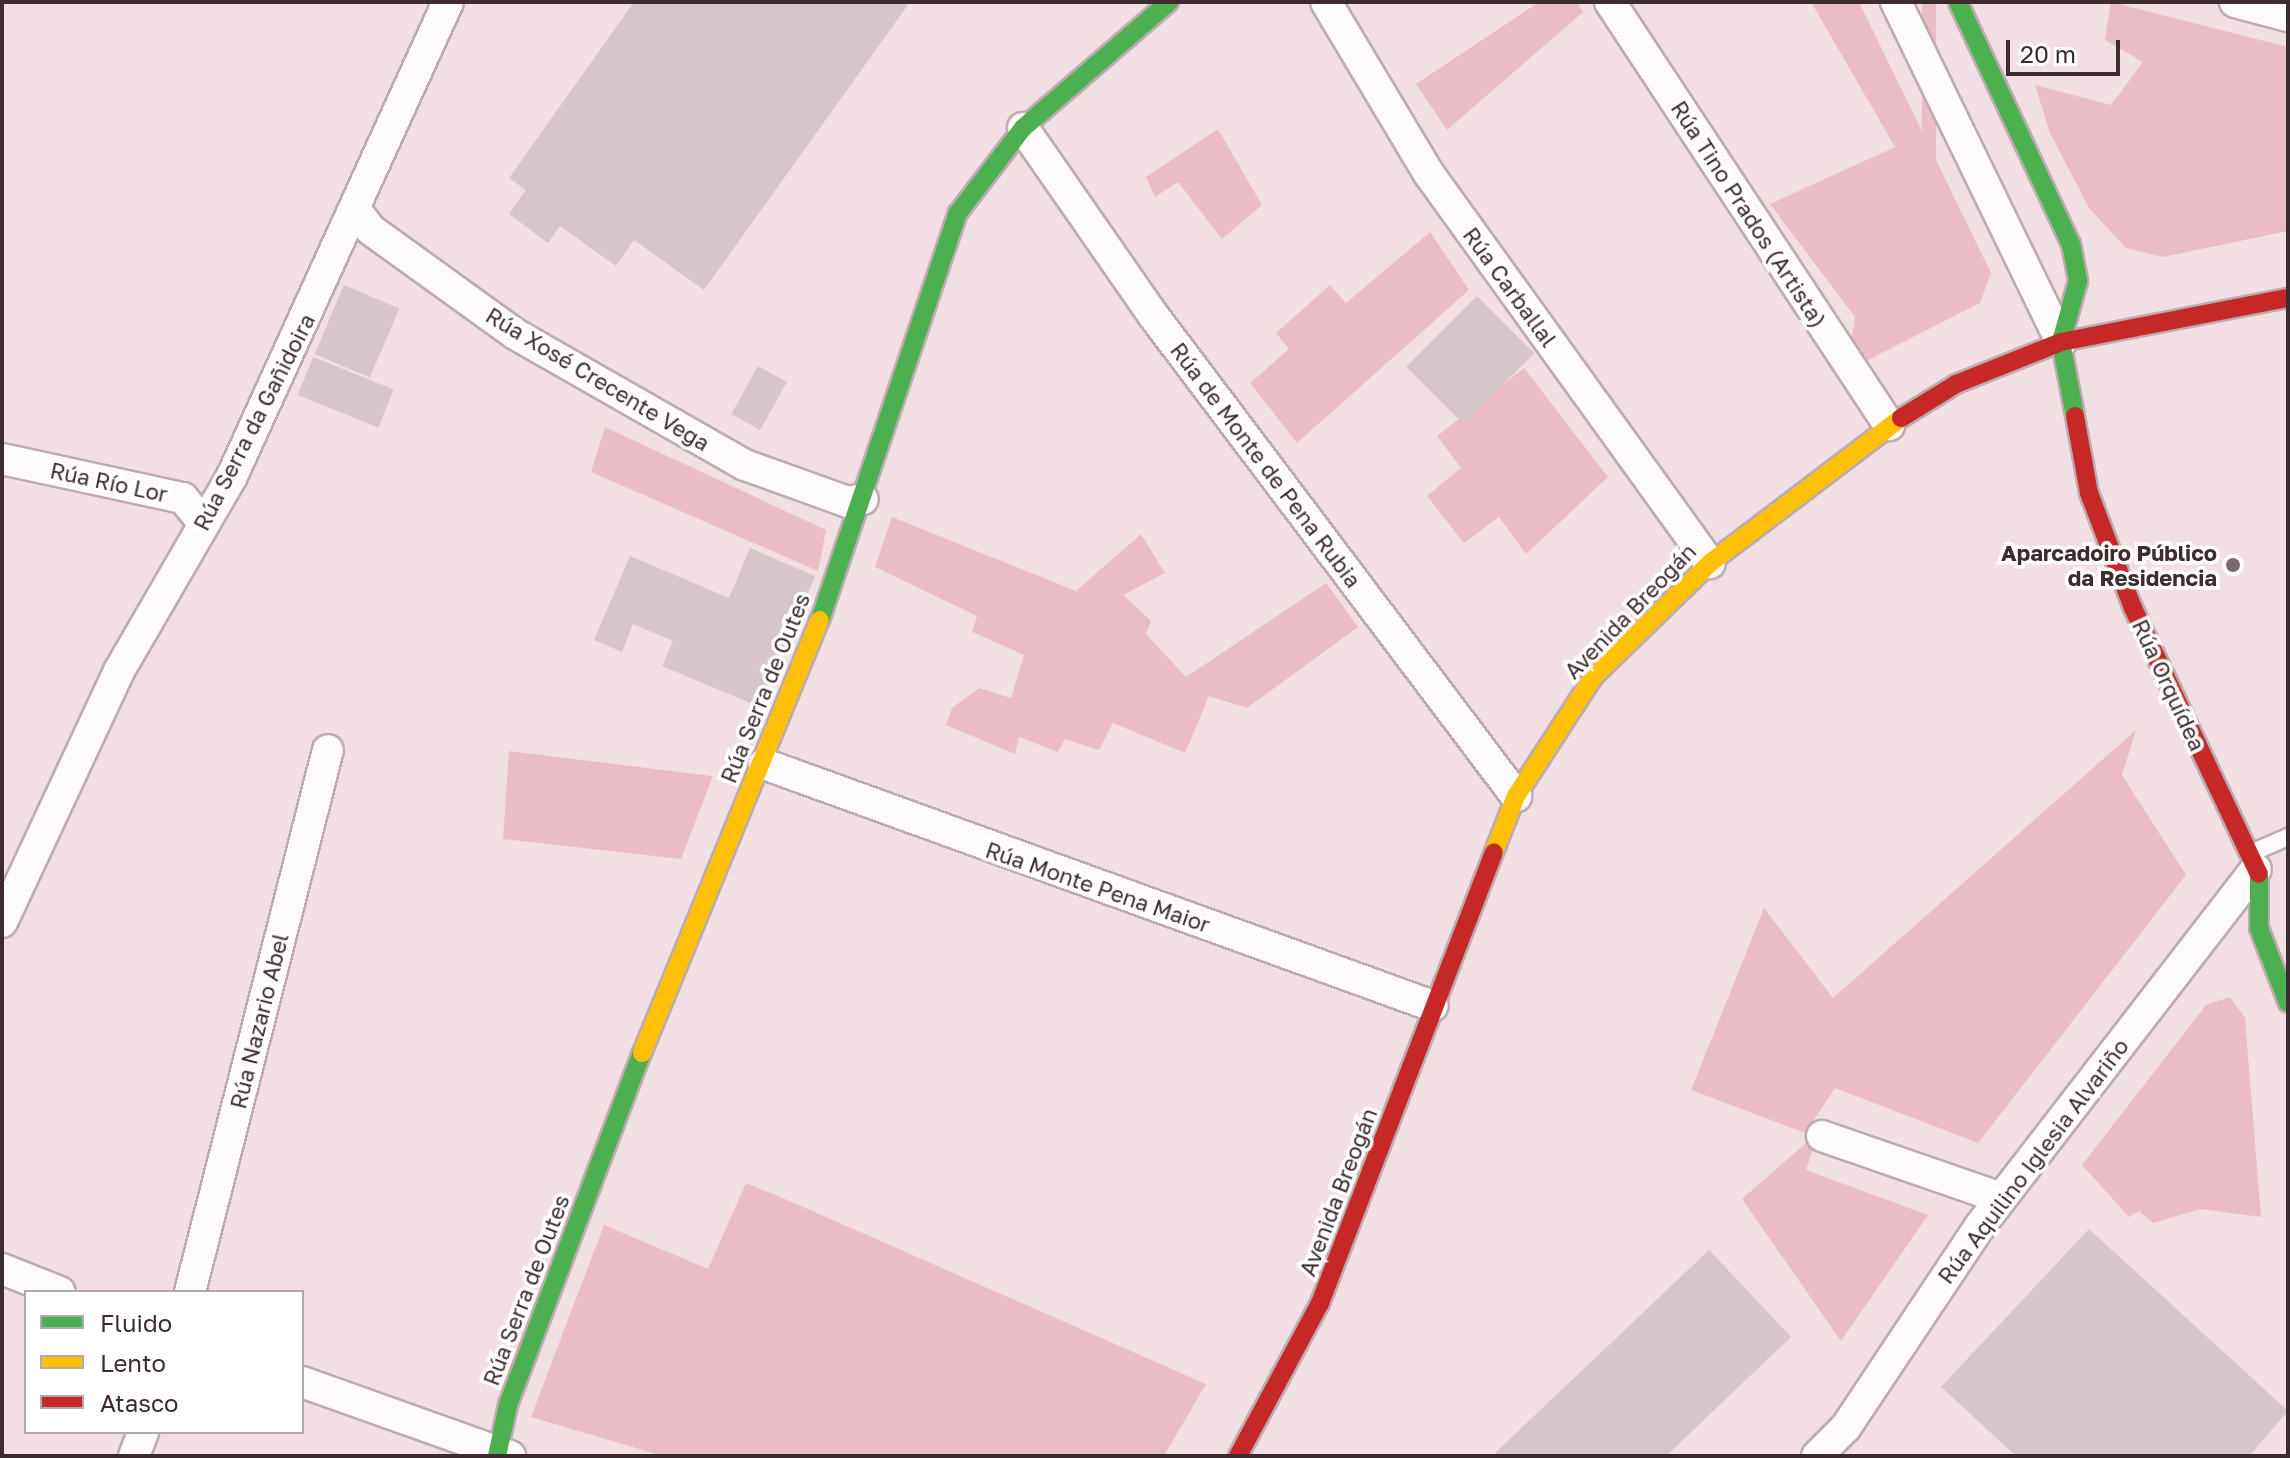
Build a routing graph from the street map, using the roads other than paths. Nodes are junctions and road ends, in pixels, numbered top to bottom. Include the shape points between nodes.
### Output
1 (448, 2) edge
2 (1169, 2) edge
3 (1326, 2) edge
4 (1610, 2) edge
5 (1896, 2) edge
6 (1958, 2) edge
7 (2235, 2) edge
8 (2288, 16) edge
9 (1023, 128) junction
10 (357, 212) junction
11 (2288, 298) edge
12 (2061, 342) junction
13 (1889, 425) junction
14 (2, 459) edge
15 (863, 499) junction
16 (204, 524) junction
17 (1710, 563) junction
18 (328, 750) dead end
19 (764, 764) junction
20 (1516, 796) junction
21 (2288, 837) edge
22 (2264, 873) edge
23 (2, 922) edge
24 (2288, 1003) edge
25 (1433, 1006) junction
26 (1822, 1136) dead end
27 (2001, 1198) junction
28 (2, 1269) edge
29 (55, 1290) edge
30 (191, 1290) edge
31 (304, 1383) edge
32 (142, 1434) edge
33 (501, 1455) edge
34 (134, 1456) edge
35 (1238, 1456) edge
36 (1817, 1456) edge

1 - 10 street, Rúa Serra da Gañidoira
2 - 9 street, Rúa Serra de Outes
3 - 17 street, Rúa Carballal via 1429,174
4 - 13 street, Rúa Tino Prados (Artista)
5 - 12 street, Rúa Orquídea
6 - 12 street, Rúa Orquídea via 2071,244 2078,281
7 - 8 street
9 - 15 street, Rúa Serra de Outes via 958,213
9 - 20 street, Rúa de Monte de Pena Rubia via 1153,315
10 - 15 street, Rúa Xosé Crecente Vega via 371,230 515,334 731,457 796,487 848,502
10 - 16 street, Rúa Serra da Gañidoira
11 - 12 street, Avenida Breogán
12 - 13 street, Avenida Breogán via 1956,384
12 - 22 street, Rúa Orquídea via 2089,493
13 - 17 street, Avenida Breogán
14 - 16 street, Rúa Río Lor via 183,498
15 - 19 street, Rúa Serra de Outes
16 - 23 street, Rúa Serra da Gañidoira via 119,671
17 - 20 street, Avenida Breogán via 1594,676
18 - 30 street, Rúa Nazario Abel
19 - 25 street, Rúa Monte Pena Maior
19 - 33 street, Rúa Serra de Outes via 629,1083
20 - 25 street, Avenida Breogán
21 - 22 lane
22 - 24 street, Rúa Orquídea via 2259,928
22 - 27 street, Rúa Aquilino Iglesia Alvariño
25 - 35 street, Avenida Breogán via 1320,1303
26 - 27 street
27 - 36 street, Rúa Aquilino Iglesia Alvariño via 1846,1427
28 - 29 street
31 - 33 street
32 - 34 street

